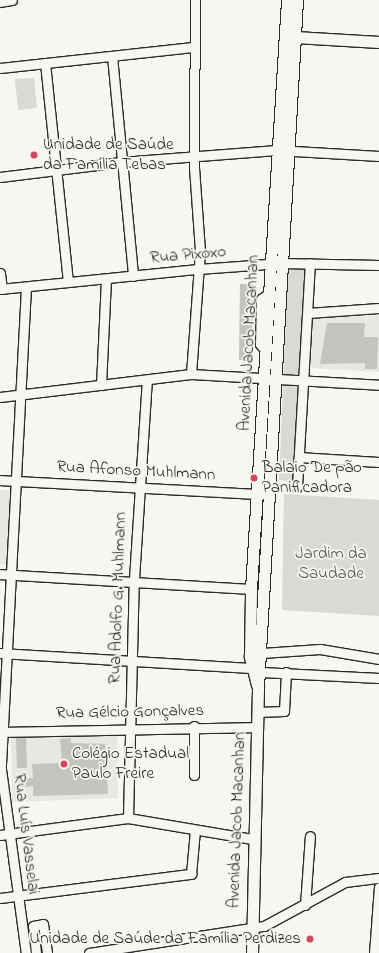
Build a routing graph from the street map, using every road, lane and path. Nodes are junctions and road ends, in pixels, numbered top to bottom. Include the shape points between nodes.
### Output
1 (12, 0) edge
2 (195, 0) edge
3 (286, 0) edge
4 (297, 0) edge
5 (0, 2) edge
6 (295, 37) junction
7 (379, 42) edge
8 (193, 47) junction
9 (112, 56) junction
10 (45, 63) junction
11 (0, 68) edge
12 (282, 150) junction
13 (194, 155) junction
14 (379, 156) edge
15 (121, 162) junction
16 (56, 170) junction
17 (0, 177) edge
18 (310, 263) junction
19 (275, 264) junction
20 (379, 265) edge
21 (198, 269) junction
22 (0, 273) edge
23 (133, 276) junction
24 (106, 280) junction
25 (68, 282) junction
26 (26, 287) junction
27 (1, 289) edge
28 (379, 308) edge
29 (308, 313) junction
30 (191, 374) junction
31 (270, 379) junction
32 (147, 380) junction
33 (304, 381) junction
34 (101, 384) junction
35 (379, 385) edge
36 (21, 395) junction
37 (0, 397) edge
38 (299, 457) junction
39 (379, 462) edge
40 (0, 480) edge
41 (16, 480) junction
42 (139, 487) junction
43 (297, 488) dead end
44 (257, 494) junction
45 (270, 494) junction
46 (0, 574) edge
47 (12, 574) junction
48 (134, 579) junction
49 (251, 589) junction
50 (3, 653) edge
51 (261, 655) junction
52 (379, 659) edge
53 (131, 661) junction
54 (256, 670) junction
55 (286, 672) junction
56 (379, 678) edge
57 (258, 712) junction
58 (194, 726) junction
59 (130, 727) junction
60 (257, 727) junction
61 (4, 732) junction
62 (0, 770) edge
63 (194, 775) dead end
64 (128, 818) junction
65 (195, 830) junction
66 (4, 835) edge
67 (310, 836) dead end
68 (252, 838) junction
69 (379, 878) edge
70 (379, 887) edge
71 (17, 896) junction
72 (0, 898) edge
73 (305, 905) junction
74 (251, 929) junction
75 (26, 953) edge
76 (36, 953) edge
77 (47, 953) edge
78 (89, 953) edge
79 (252, 953) edge
80 (374, 953) edge

1 - 5 street
2 - 8 street
3 - 12 main road, Avenida Jacob Macanhan
4 - 6 main road, Avenida Jacob Macanhan
6 - 7 main road
6 - 12 main road, Avenida Jacob Macanhan
8 - 9 street
8 - 13 street
9 - 10 street
9 - 15 street
10 - 11 street
10 - 16 street
12 - 13 street
12 - 14 street
12 - 19 main road, Avenida Jacob Macanhan
13 - 15 street
13 - 21 street
15 - 16 street
15 - 23 street
16 - 17 street
16 - 25 street
18 - 19 street, Rua Pixoxo
18 - 20 street, Rua Pixoxo
18 - 29 street
19 - 21 street, Rua Pixoxo
19 - 31 main road, Avenida Jacob Macanhan
19 - 31 main road, Avenida Jacob Macanhan via 269,293 266,351
21 - 23 street, Rua Pixoxo
21 - 30 street
22 - 27 street
23 - 24 street, Rua Pixoxo
24 - 25 street, Rua Pixoxo
24 - 34 street
25 - 26 street, Rua Pixoxo
26 - 27 street, Rua Pixoxo
26 - 36 street, Rua Luís Vasselai
28 - 29 street
29 - 33 street
30 - 31 street
30 - 32 street
31 - 33 street
31 - 44 main road, Avenida Jacob Macanhan
31 - 45 main road, Avenida Jacob Macanhan
32 - 34 street
32 - 42 street, Rua Adolfo G. Muhlmann
33 - 35 street
33 - 38 street
34 - 36 street
36 - 37 street
36 - 41 street, Rua Luís Vasselai
38 - 39 street
38 - 43 street
40 - 41 street, Rua Afonso Muhlmann
41 - 42 street, Rua Afonso Muhlmann
41 - 47 street, Rua Luís Vasselai
42 - 44 street, Rua Afonso Muhlmann
42 - 48 street, Rua Adolfo G. Muhlmann
44 - 45 street, Rua Afonso Muhlmann
44 - 49 main road, Avenida Jacob Macanhan
45 - 51 main road, Avenida Jacob Macanhan
46 - 47 street
47 - 48 street
47 - 50 street, Rua Luís Vasselai
48 - 49 street
48 - 53 street, Rua Adolfo G. Muhlmann
49 - 54 main road, Avenida Jacob Macanhan
50 - 53 street
50 - 61 street, Rua Luís Vasselai
51 - 52 street via 320,649
51 - 54 main road
53 - 54 street
53 - 59 street, Rua Adolfo G. Muhlmann
54 - 55 street
54 - 57 main road, Avenida Jacob Macanhan
55 - 56 street
55 - 57 street via 284,711
57 - 60 main road, Avenida Jacob Macanhan
58 - 59 street, Rua Gélcio Gonçalves
58 - 60 street, Rua Gélcio Gonçalves
58 - 63 street
59 - 61 street, Rua Gélcio Gonçalves
59 - 64 street, Rua Adolfo G. Muhlmann
60 - 68 main road, Avenida Jacob Macanhan
61 - 62 street, Rua Luís Vasselai
62 - 66 street, Rua Luís Vasselai
64 - 65 street
64 - 66 street
65 - 68 street
65 - 71 street via 191,874
66 - 71 street, Rua Luís Vasselai
67 - 73 street
68 - 74 main road, Avenida Jacob Macanhan
69 - 73 street via 345,882
70 - 80 street
71 - 72 street
71 - 75 street, Rua Luís Vasselai
73 - 74 street via 272,923
74 - 78 street
74 - 79 main road, Avenida Jacob Macanhan
76 - 77 street via 33,926 42,924

